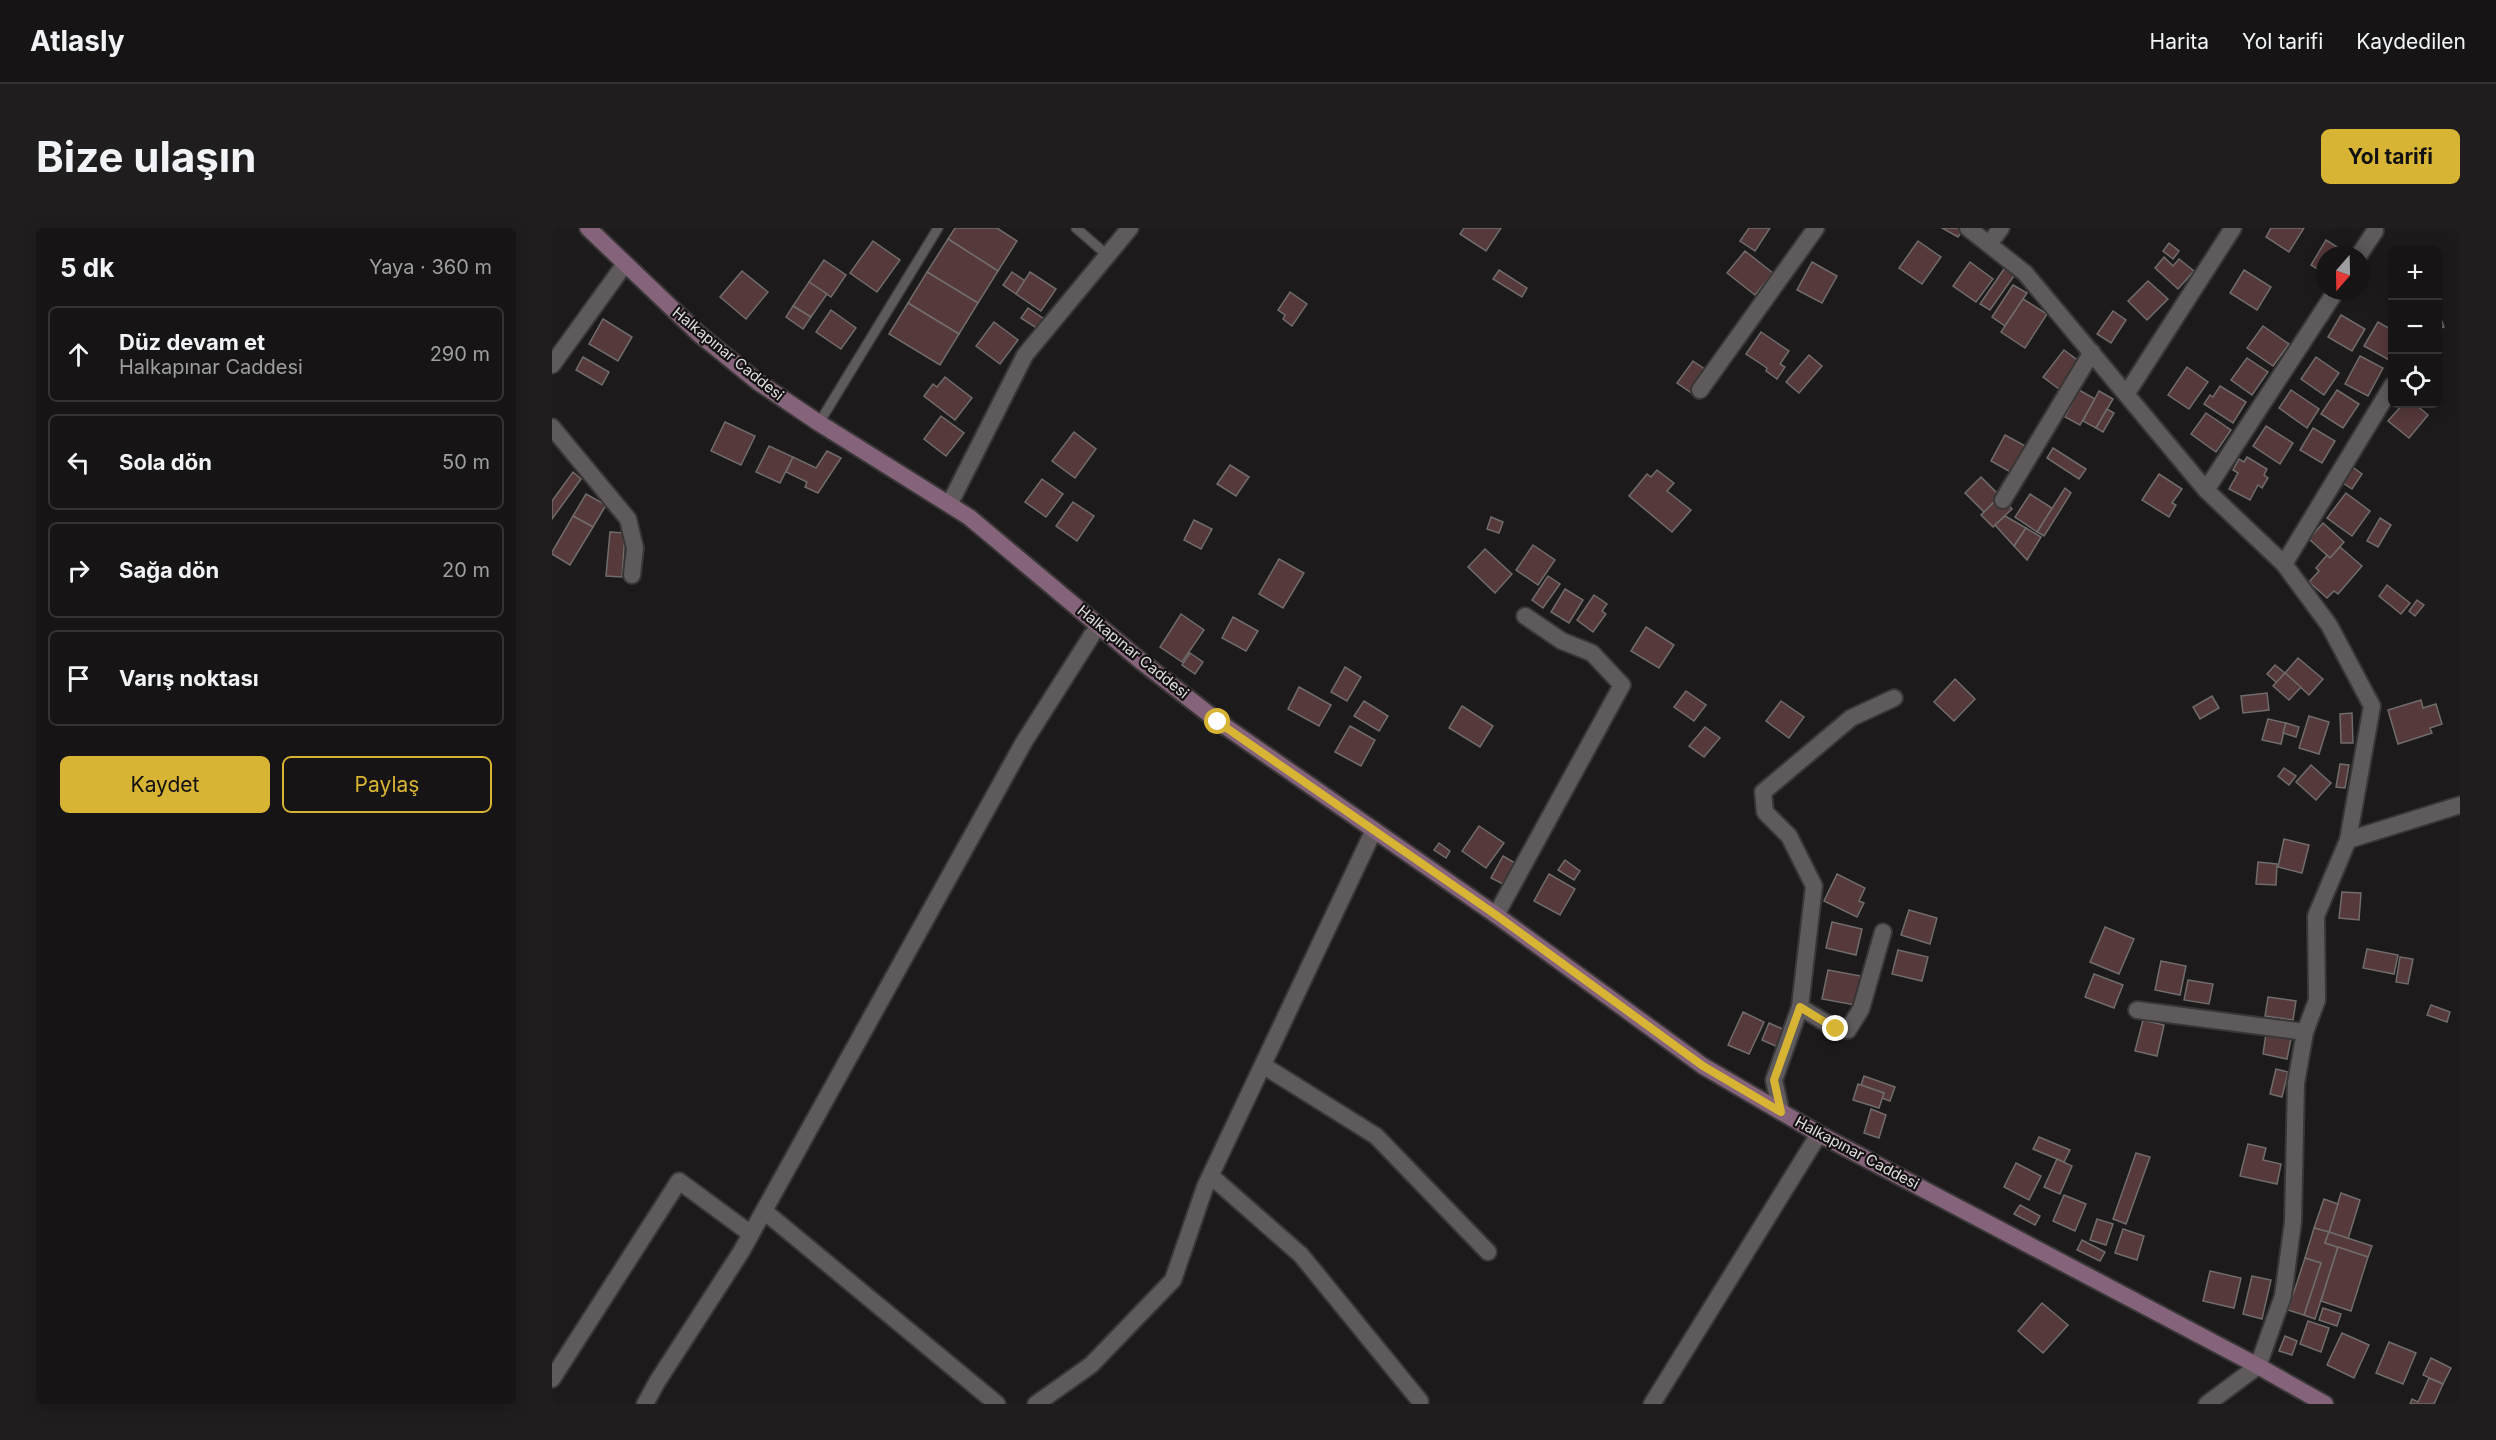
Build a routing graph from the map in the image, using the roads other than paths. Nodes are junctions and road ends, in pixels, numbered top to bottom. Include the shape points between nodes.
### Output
1 (588, 228) edge
2 (938, 228) edge
3 (1076, 228) edge
4 (1130, 228) edge
5 (1816, 228) edge
6 (1968, 228) edge
7 (2001, 228) edge
8 (2233, 228) edge
9 (2374, 231) dead end
10 (1989, 244) junction
11 (2365, 246) edge
12 (1107, 255) junction
13 (625, 264) junction
14 (2330, 300) edge
15 (2092, 352) junction
16 (552, 365) edge
17 (1700, 390) dead end
18 (2127, 393) junction
19 (2388, 393) edge
20 (819, 423) junction
21 (552, 428) edge
22 (2206, 490) junction
23 (2003, 500) dead end
24 (950, 503) junction
25 (2284, 564) junction
26 (633, 575) dead end
27 (1525, 616) dead end
28 (1092, 635) dead end
29 (1894, 698) dead end
30 (2460, 805) edge
31 (1374, 830) junction
32 (2348, 840) junction
33 (1496, 915) junction
34 (1883, 932) dead end
35 (1800, 1007) junction
36 (2137, 1010) dead end
37 (2306, 1032) junction
38 (1264, 1066) junction
39 (1781, 1112) junction
40 (1819, 1134) junction
41 (1211, 1176) junction
42 (764, 1211) junction
43 (751, 1234) junction
44 (1488, 1252) dead end
45 (2258, 1366) junction
46 (552, 1379) edge
47 (1420, 1401) dead end
48 (645, 1404) edge
49 (997, 1404) edge
50 (1036, 1404) edge
51 (1652, 1404) edge
52 (2207, 1404) edge
53 (2325, 1404) edge

1 - 13 main road, Halkapınar Caddesi
2 - 20 lane
3 - 12 lane
4 - 12 street
5 - 17 street
6 - 10 street
7 - 10 street
8 - 18 street
9 - 11 street
10 - 15 street via 2025,273
12 - 24 street via 1025,355
13 - 16 street
13 - 20 main road, Halkapınar Caddesi via 730,360
14 - 22 street
15 - 18 street
15 - 23 street
18 - 22 street
19 - 25 street
20 - 24 main road, Halkapınar Caddesi
21 - 26 street via 628,519 635,548
22 - 25 street
24 - 31 main road, Halkapınar Caddesi via 994,535 1218,722
25 - 32 street via 2329,625 2372,706
27 - 33 street via 1562,641 1592,653 1622,685
28 - 42 street via 1024,742
29 - 35 street via 1851,718 1763,792 1765,812 1789,836 1814,886
30 - 32 street
31 - 33 main road, Halkapınar Caddesi
31 - 38 street
32 - 37 street via 2316,916 2317,1000
33 - 39 main road, Halkapınar Caddesi via 1695,1061
34 - 35 street via 1861,1009 1848,1030 1836,1029
35 - 39 street via 1774,1080
36 - 37 street
37 - 45 street via 2296,1083 2293,1222 2285,1285
38 - 41 street
38 - 44 street via 1376,1136
39 - 40 main road, Halkapınar Caddesi
40 - 45 main road, Halkapınar Caddesi
40 - 51 street
41 - 47 street via 1301,1255
41 - 50 street via 1173,1280 1091,1365
42 - 43 street
42 - 49 street
43 - 46 street via 679,1181
43 - 48 street
45 - 52 street
45 - 53 main road, Halkapınar Caddesi

